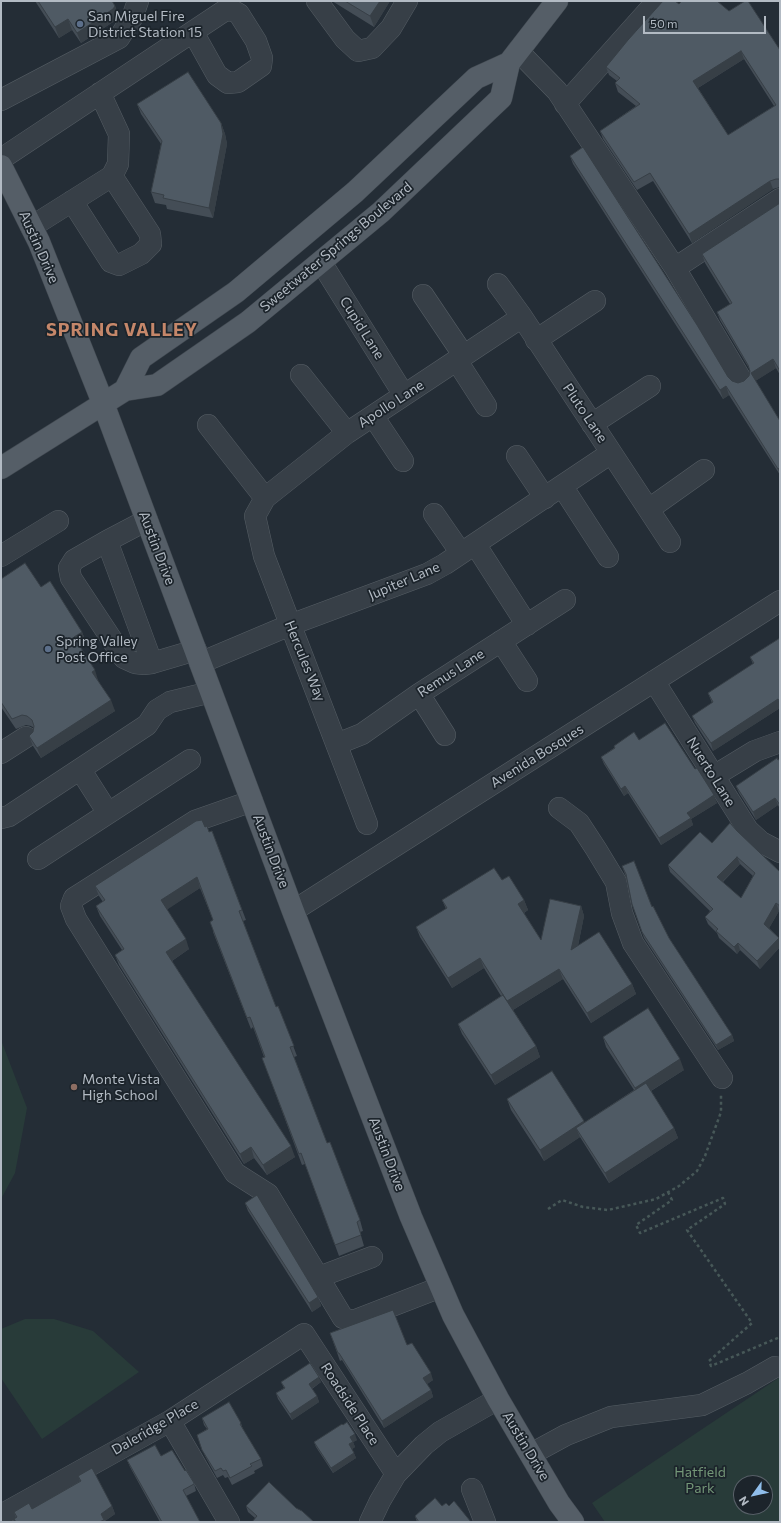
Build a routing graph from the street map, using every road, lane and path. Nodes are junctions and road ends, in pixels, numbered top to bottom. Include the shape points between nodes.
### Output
1 (138, 1) edge
2 (317, 1) edge
3 (407, 1) edge
4 (557, 1) edge
5 (657, 1) edge
6 (193, 32) dead end
7 (513, 57) junction
8 (100, 93) junction
9 (1, 100) edge
10 (565, 104) junction
11 (1, 159) edge
12 (1, 166) edge
13 (112, 176) junction
14 (355, 192) junction
15 (780, 199) edge
16 (72, 201) junction
17 (31, 227) junction
18 (321, 262) junction
19 (675, 268) junction
20 (498, 284) dead end
21 (423, 295) dead end
22 (595, 301) dead end
23 (522, 317) junction
24 (536, 340) junction
25 (460, 358) junction
26 (301, 375) dead end
27 (741, 379) dead end
28 (650, 386) dead end
29 (125, 390) junction
30 (404, 395) junction
31 (103, 403) junction
32 (486, 406) dead end
33 (373, 416) junction
34 (208, 424) dead end
35 (592, 424) junction
36 (347, 433) junction
37 (611, 453) junction
38 (518, 456) dead end
39 (403, 461) dead end
40 (1, 468) edge
41 (704, 470) dead end
42 (562, 486) junction
43 (266, 498) junction
44 (545, 498) junction
45 (649, 509) junction
46 (434, 514) dead end
47 (147, 520) junction
48 (58, 521) dead end
49 (107, 541) junction
50 (670, 542) dead end
51 (468, 549) junction
52 (1, 556) edge
53 (608, 558) dead end
54 (565, 600) dead end
55 (780, 600) edge
56 (527, 624) junction
57 (290, 625) junction
58 (501, 641) junction
59 (198, 657) junction
60 (152, 663) junction
61 (526, 681) dead end
62 (654, 682) junction
63 (211, 692) junction
64 (419, 694) junction
65 (445, 735) dead end
66 (26, 737) dead end
67 (780, 742) edge
68 (337, 744) junction
69 (1, 753) edge
70 (190, 760) dead end
71 (80, 769) junction
72 (714, 776) junction
73 (252, 801) junction
74 (559, 808) dead end
75 (108, 814) junction
76 (1, 818) edge
77 (367, 824) dead end
78 (780, 852) edge
79 (38, 859) dead end
80 (293, 911) junction
81 (722, 1078) joint
82 (668, 1192) junction
83 (548, 1209) dead end
84 (372, 1257) dead end
85 (318, 1278) junction
86 (441, 1287) junction
87 (304, 1334) joint
88 (780, 1337) edge
89 (774, 1367) dead end
90 (498, 1399) junction
91 (170, 1421) junction
92 (531, 1454) junction
93 (396, 1474) junction
94 (472, 1489) dead end
95 (1, 1515) edge
96 (229, 1522) edge
97 (370, 1522) edge
98 (485, 1522) edge
99 (573, 1522) edge

1 - 9 street via 132,18 119,38
2 - 3 street via 344,39 358,51 372,48 391,28
4 - 7 main road, Sweetwater Springs Boulevard
5 - 10 street
6 - 8 street
7 - 10 street via 557,91
7 - 14 main road, Sweetwater Springs Boulevard via 476,78
7 - 18 main road, Sweetwater Springs Boulevard via 500,98 381,212
8 - 11 street
8 - 13 street via 119,134 118,164
10 - 19 street
12 - 17 main road, Austin Drive
13 - 16 street
13 - 16 street via 150,234 151,244 141,254 119,265 111,262
14 - 18 main road via 344,220 321,240 314,251
14 - 29 main road, Sweetwater Springs Boulevard via 236,292 141,358
15 - 19 street
16 - 17 street
17 - 31 main road, Austin Drive
18 - 29 main road, Sweetwater Springs Boulevard via 248,322 157,385
18 - 30 street, Cupid Lane
19 - 27 street
20 - 23 street, Pluto Lane
21 - 25 street
22 - 24 street
23 - 24 street, Pluto Lane
23 - 25 street, Apollo Lane
24 - 35 street, Pluto Lane
25 - 30 street, Apollo Lane
25 - 32 street
26 - 36 street
28 - 35 street
29 - 31 main road, Sweetwater Springs Boulevard
30 - 33 street, Apollo Lane
31 - 40 main road, Sweetwater Springs Boulevard
31 - 47 main road, Austin Drive
33 - 36 street, Apollo Lane
33 - 39 street
34 - 43 street
35 - 37 street, Pluto Lane
36 - 43 street, Apollo Lane
37 - 42 street, Jupiter Lane
37 - 45 street, Pluto Lane
38 - 44 street
41 - 45 street
42 - 44 street, Jupiter Lane
42 - 53 street
43 - 57 street, Hercules Way via 256,516 264,556
44 - 51 street, Jupiter Lane
45 - 50 street, Pluto Lane
46 - 51 street
47 - 49 street
47 - 59 main road, Austin Drive
48 - 52 street
49 - 60 street
49 - 60 street via 74,560 69,568 71,578 124,658 136,663
51 - 56 street
51 - 57 street, Jupiter Lane via 427,574
54 - 56 street, Remus Lane
55 - 62 street, Avenida Bosques
56 - 58 street, Remus Lane
57 - 59 street, Jupiter Lane
57 - 68 street, Hercules Way
58 - 61 street
58 - 64 street, Remus Lane
59 - 60 street, Jupiter Lane
59 - 63 main road, Austin Drive
62 - 72 street, Nuerto Lane
62 - 80 street, Avenida Bosques
63 - 71 street via 170,702 157,710 146,725
63 - 73 main road, Austin Drive
64 - 65 street
64 - 68 street, Remus Lane via 362,734
66 - 69 street
67 - 72 street via 755,751
68 - 77 street, Hercules Way
70 - 75 street
71 - 75 street
71 - 76 street via 9,816
72 - 78 street, Nuerto Lane via 748,830
73 - 80 main road, Austin Drive
73 - 85 street via 195,821 74,898 71,906 76,919 235,1173 268,1194
74 - 81 street via 579,823 616,882 622,912 633,943
75 - 79 street
80 - 86 main road, Austin Drive via 411,1217
81 - 82 path via 720,1112 705,1156 697,1171
82 - 83 path via 656,1199 608,1210 583,1207 562,1200
82 - 88 path via 672,1200 636,1225 640,1233 723,1198 725,1204 687,1230 752,1323 709,1361 712,1366
84 - 85 street
85 - 86 street via 343,1318 353,1321
86 - 90 main road, Austin Drive via 453,1315
87 - 91 street, Daleridge Place
87 - 93 street, Roadside Place
89 - 92 street via 702,1405 611,1417 566,1435
90 - 92 main road, Austin Drive
90 - 93 street via 440,1432
91 - 95 street, Daleridge Place
91 - 96 street
92 - 99 main road, Austin Drive
93 - 97 street
94 - 98 street

